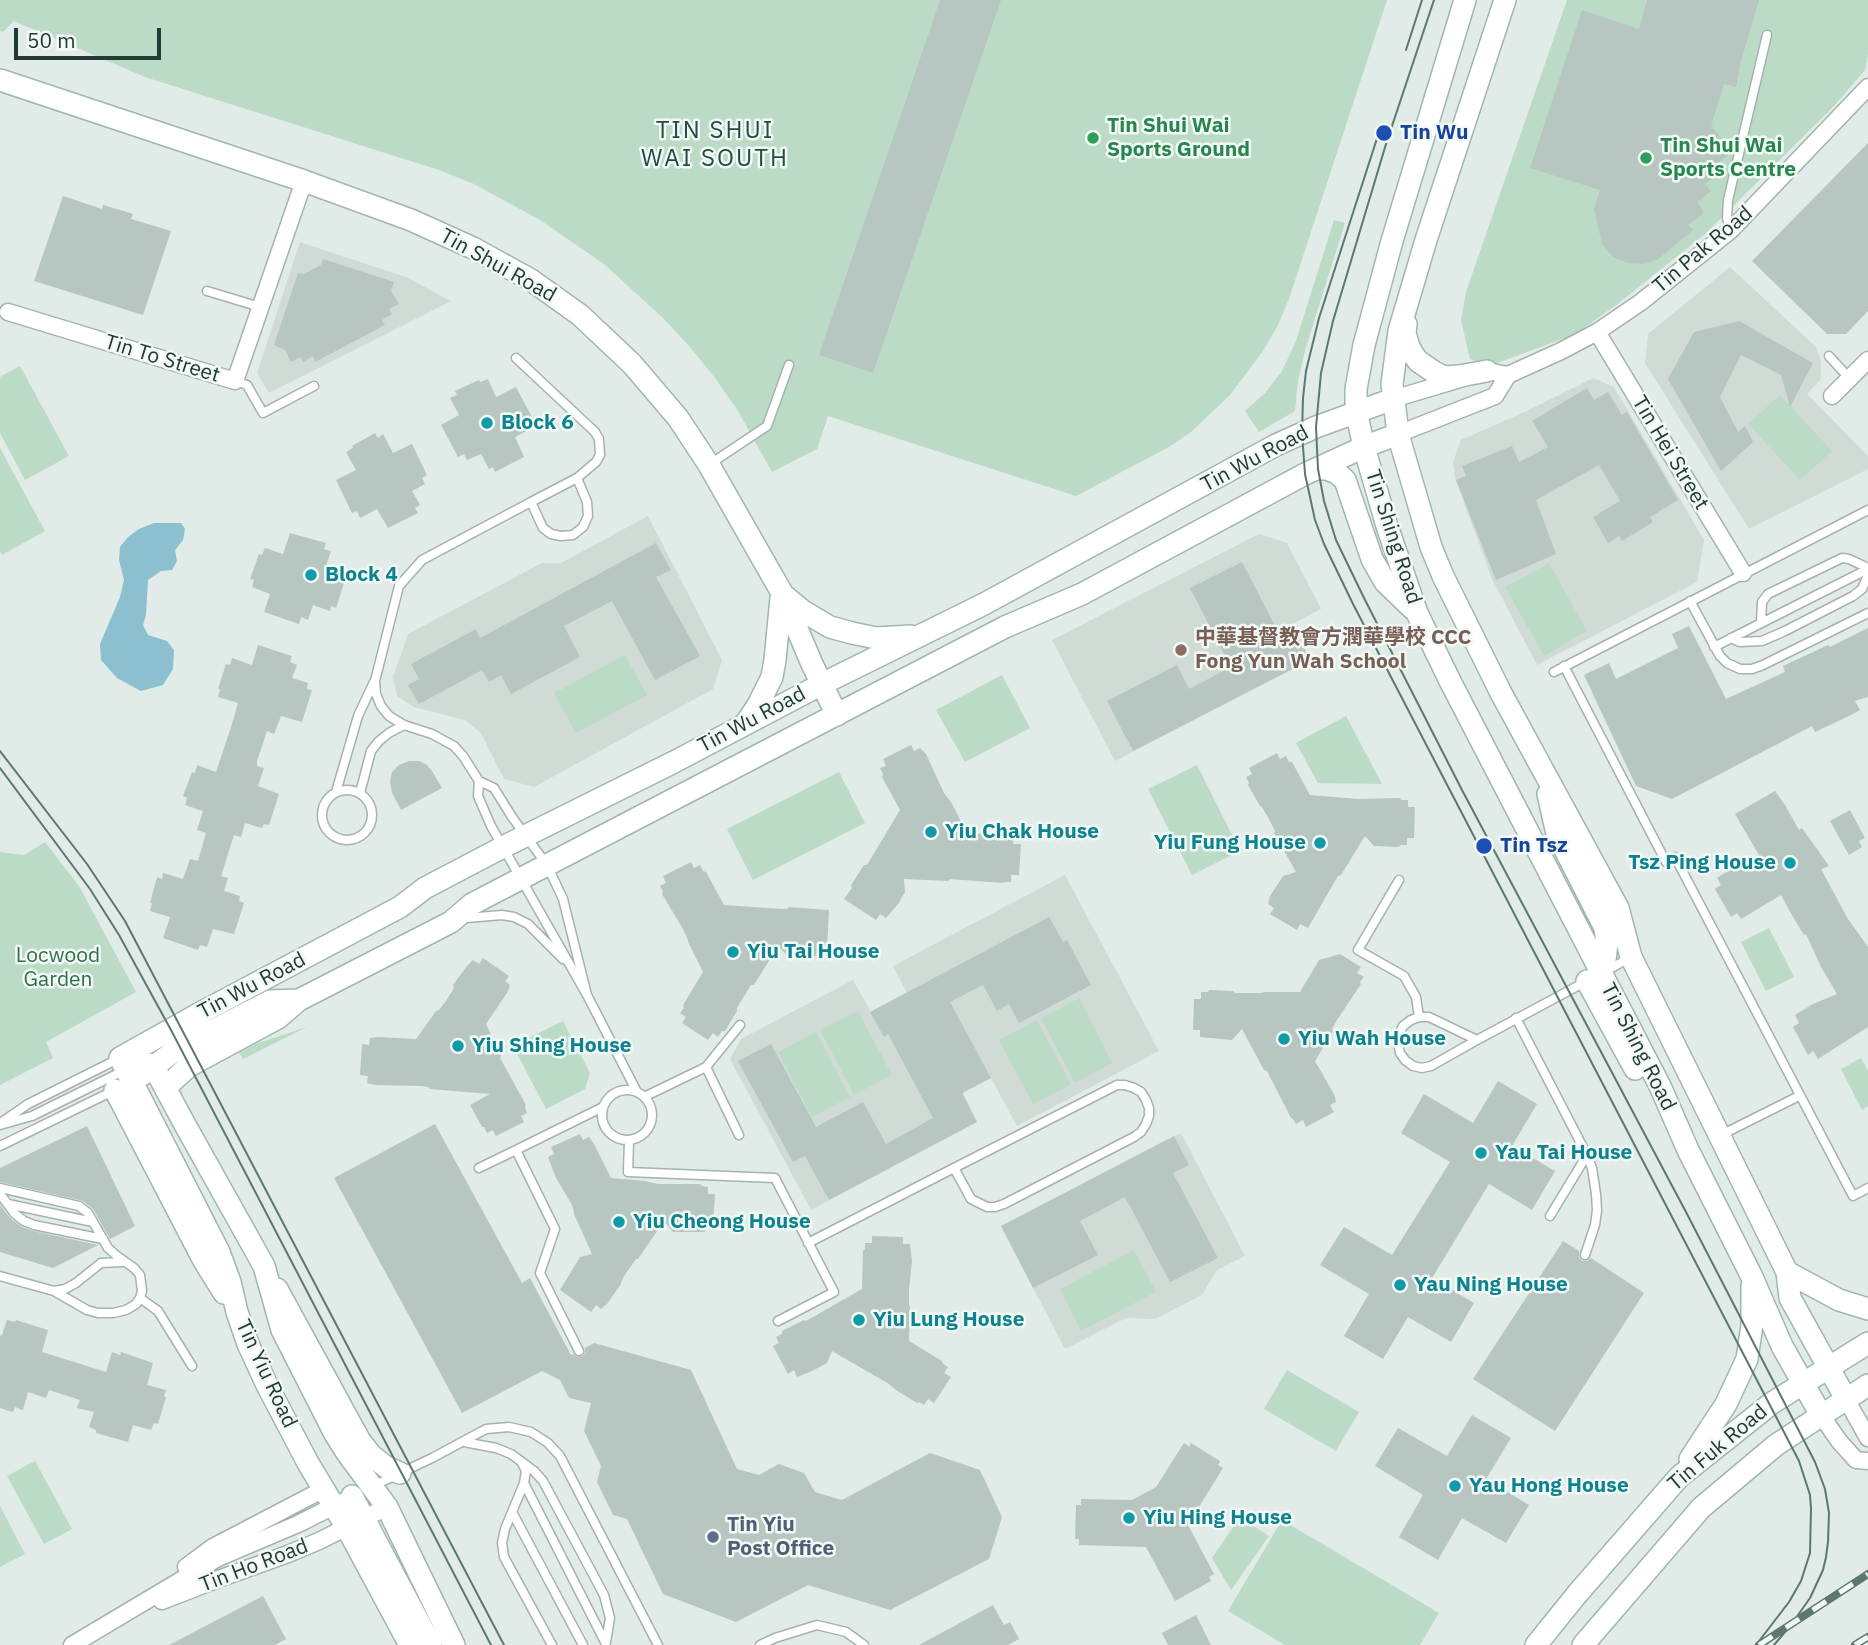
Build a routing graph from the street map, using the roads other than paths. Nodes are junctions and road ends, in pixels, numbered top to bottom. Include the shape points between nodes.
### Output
1 (1465, 0) edge
2 (1506, 0) edge
3 (1767, 35) dead end
4 (0, 80) edge
5 (1868, 87) edge
6 (304, 181) junction
7 (1731, 230) junction
8 (207, 291) dead end
9 (1410, 294) junction
10 (260, 307) junction
11 (8, 312) dead end
12 (1597, 332) junction
13 (1829, 356) dead end
14 (516, 358) dead end
15 (1868, 360) edge
16 (789, 365) dead end
17 (1487, 371) junction
18 (1508, 375) junction
19 (1850, 379) junction
20 (235, 381) junction
21 (314, 386) dead end
22 (1832, 396) dead end
23 (1393, 399) junction
24 (1356, 411) junction
25 (1398, 434) junction
26 (1364, 447) junction
27 (709, 465) junction
28 (1318, 469) junction
29 (577, 478) junction
30 (531, 502) junction
31 (1868, 510) edge
32 (1868, 568) edge
33 (1743, 573) junction
34 (1868, 575) edge
35 (782, 593) junction
36 (1690, 601) junction
37 (1417, 613) junction
38 (1868, 613) edge
39 (1761, 622) junction
40 (920, 635) junction
41 (1731, 638) junction
42 (1714, 647) junction
43 (1564, 666) junction
44 (1554, 672) dead end
45 (375, 681) junction
46 (822, 684) junction
47 (837, 715) junction
48 (745, 724) junction
49 (404, 725) junction
50 (1542, 768) junction
51 (479, 781) junction
52 (336, 792) junction
53 (360, 793) junction
54 (526, 836) junction
55 (503, 847) junction
56 (547, 865) junction
57 (522, 878) junction
58 (1399, 880) dead end
59 (451, 922) junction
60 (1631, 957) junction
61 (572, 968) junction
62 (1594, 977) junction
63 (587, 995) junction
64 (299, 1000) junction
65 (1419, 1017) junction
66 (1516, 1018) junction
67 (740, 1025) dead end
68 (1477, 1040) junction
69 (154, 1067) junction
70 (706, 1067) junction
71 (123, 1075) junction
72 (166, 1087) junction
73 (641, 1095) junction
74 (1799, 1096) junction
75 (603, 1107) junction
76 (0, 1125) edge
77 (739, 1136) dead end
78 (1721, 1136) junction
79 (629, 1141) junction
80 (0, 1146) edge
81 (516, 1150) junction
82 (1587, 1155) junction
83 (479, 1168) dead end
84 (954, 1168) junction
85 (0, 1188) edge
86 (1868, 1188) edge
87 (0, 1194) edge
88 (8, 1204) junction
89 (1550, 1216) dead end
90 (93, 1222) junction
91 (103, 1239) junction
92 (808, 1243) junction
93 (1585, 1255) dead end
94 (127, 1263) junction
95 (264, 1266) junction
96 (1787, 1272) junction
97 (0, 1276) edge
98 (1752, 1277) junction
99 (54, 1291) junction
100 (140, 1298) junction
101 (1868, 1309) edge
102 (778, 1321) dead end
103 (1868, 1343) edge
104 (579, 1350) dead end
105 (192, 1367) dead end
106 (1828, 1368) junction
107 (1802, 1383) junction
108 (1868, 1385) edge
109 (1846, 1399) junction
110 (1821, 1415) junction
111 (1868, 1438) edge
112 (464, 1441) junction
113 (1868, 1461) edge
114 (521, 1462) junction
115 (400, 1472) junction
116 (1679, 1477) junction
117 (524, 1483) junction
118 (373, 1486) junction
119 (337, 1497) junction
120 (387, 1507) junction
121 (512, 1512) junction
122 (356, 1523) junction
123 (117, 1619) junction
124 (605, 1643) edge
125 (72, 1645) edge
126 (410, 1645) edge
127 (431, 1645) edge
128 (454, 1645) edge
129 (552, 1645) edge
130 (583, 1645) edge
131 (658, 1645) edge
132 (760, 1645) edge
133 (864, 1645) edge
134 (1536, 1645) edge
135 (1583, 1645) edge

1 - 24 main road, Tin Shing Road via 1373,309 1358,370
2 - 9 main road, Tin Shing Road
3 - 7 lane via 1728,200
4 - 6 main road, Tin Shui Road
5 - 7 street, Tin Pak Road
6 - 10 street, Tin To Street
6 - 27 main road, Tin Shui Road via 411,220 531,280 580,315 632,363 678,418
7 - 12 street, Tin Pak Road
8 - 10 lane
9 - 17 main road via 1405,333 1418,361 1444,377
9 - 23 main road, Tin Shing Road via 1399,331
10 - 20 street, Tin To Street
11 - 20 street, Tin To Street
12 - 18 street, Tin Pak Road
12 - 33 street, Tin Hei Street
13 - 19 lane
14 - 29 lane via 599,439 600,455
15 - 19 street
16 - 27 lane via 767,426
17 - 18 street
17 - 23 street
18 - 25 street, Tin Pak Road via 1496,396
19 - 22 street
20 - 21 lane via 247,385 263,413
23 - 24 main road, Tin Wu Road
23 - 25 main road, Tin Shing Road
24 - 26 main road, Tin Shing Road
24 - 40 main road, Tin Wu Road via 1276,445
25 - 26 main road, Tin Wu Road
25 - 50 main road, Tin Shing Road via 1443,576
26 - 28 main road, Tin Wu Road
26 - 37 main road, Tin Shing Road
27 - 35 main road, Tin Shui Road
28 - 37 main road via 1345,480 1372,559 1385,582
28 - 47 main road, Tin Wu Road via 1082,594 1005,628
29 - 30 lane
29 - 30 lane via 588,516 573,535 551,534 543,528
30 - 45 lane via 422,560 399,586
31 - 33 lane
32 - 39 lane
32 - 39 lane via 1842,558 1777,590 1765,598
33 - 36 lane
34 - 41 lane via 1853,596 1785,631 1762,641
35 - 40 main road via 830,627 876,638
35 - 46 main road, Tin Shui Road
35 - 48 main road via 772,677
36 - 42 lane
36 - 43 lane
37 - 62 main road, Tin Shing Road
38 - 42 lane via 1752,669 1727,663
39 - 41 lane
40 - 46 main road, Tin Wu Road
41 - 42 lane
43 - 44 lane
43 - 74 lane via 1666,862 1675,857
45 - 49 lane via 381,706
45 - 52 lane via 362,704
46 - 47 main road, Tin Shui Road
46 - 48 main road, Tin Wu Road
47 - 56 main road, Tin Wu Road
48 - 54 main road, Tin Wu Road
49 - 51 lane via 454,746
49 - 53 lane via 371,751
50 - 60 main road, Tin Shing Road via 1618,908
50 - 62 main road via 1557,834 1605,928 1605,960
51 - 54 lane via 494,788
51 - 55 lane via 478,796
52 - 53 lane
52 - 53 lane via 324,803 321,821 331,835 348,840 363,834 372,821 370,805
54 - 55 main road, Tin Wu Road
54 - 56 lane
55 - 57 lane
55 - 71 main road, Tin Wu Road via 204,1011
56 - 57 main road, Tin Wu Road
56 - 63 lane via 563,899
57 - 59 main road, Tin Wu Road via 472,904
57 - 61 lane
58 - 65 lane via 1358,950 1404,976 1416,997
59 - 61 lane via 483,915 514,917 528,924
59 - 64 main road, Tin Wu Road
60 - 62 lane
60 - 78 main road, Tin Shing Road
61 - 63 lane
62 - 66 lane
62 - 98 main road, Tin Shing Road via 1660,1086
63 - 73 lane
64 - 69 main road via 270,1001 180,1047
64 - 72 main road, Tin Wu Road via 278,1018 189,1066
65 - 68 lane via 1429,1017
65 - 68 lane via 1410,1020 1399,1034 1400,1053 1413,1066 1431,1066
66 - 68 lane
66 - 82 lane
67 - 70 lane
69 - 71 main road via 140,1065
69 - 72 main road, Tin Yiu Road
70 - 73 lane
70 - 77 lane
71 - 76 lane via 32,1116
71 - 80 lane
71 - 119 main road, Tin Yiu Road via 219,1252 248,1344 268,1385
72 - 95 main road, Tin Yiu Road
73 - 75 lane via 621,1091
73 - 79 lane via 650,1104 652,1120 637,1139
74 - 78 lane
74 - 86 lane via 1853,1196
75 - 79 lane via 607,1131
75 - 81 lane
78 - 96 main road, Tin Shing Road
79 - 92 lane via 628,1172 775,1178
81 - 83 lane
81 - 104 lane via 555,1229 540,1273
82 - 89 lane
82 - 93 lane via 1597,1210
84 - 84 lane via 1117,1085 1141,1092 1149,1108 1146,1124 1134,1137 995,1207 971,1199
84 - 92 lane
85 - 90 lane via 72,1203
87 - 88 lane
88 - 90 lane
88 - 91 lane via 34,1225
90 - 91 lane
91 - 94 lane
92 - 102 lane via 834,1292
94 - 99 lane via 101,1263 76,1283
94 - 100 lane via 139,1275
95 - 115 main road via 360,1441 386,1467
95 - 118 main road, Tin Yiu Road via 282,1330 335,1434
96 - 101 main road via 1839,1300
96 - 106 main road, Tin Shing Road via 1790,1298
97 - 99 lane
98 - 107 main road, Tin Shing Road
98 - 116 main road via 1752,1325 1746,1359 1726,1404
99 - 100 lane via 98,1313 125,1310
100 - 105 lane via 158,1311
103 - 106 main road, Tin Fuk Road
106 - 107 main road, Tin Fuk Road
106 - 109 main road, Tin Shing Road
107 - 110 main road, Tin Shing Road
107 - 116 main road, Tin Fuk Road
108 - 109 main road, Tin Fuk Road
109 - 110 main road, Tin Fuk Road
109 - 111 street
110 - 113 street via 1856,1460
110 - 135 main road, Tin Fuk Road via 1701,1508
112 - 114 lane via 496,1448
112 - 115 lane
112 - 131 lane via 486,1429 509,1427 531,1432 560,1456
114 - 117 lane via 526,1471
114 - 124 lane via 543,1481 604,1595 610,1618
115 - 118 lane
116 - 134 main road, Tin Fuk Road
117 - 121 lane
117 - 124 lane
118 - 119 street, Tin Ho Road
118 - 120 main road, Tin Yiu Road
119 - 122 main road, Tin Yiu Road
119 - 123 street, Tin Ho Road via 298,1524 218,1558
120 - 122 street, Tin Ho Road
120 - 128 main road, Tin Yiu Road
121 - 129 lane via 502,1543 504,1557
121 - 130 lane
122 - 123 street, Tin Ho Road
122 - 126 main road, Tin Yiu Road
122 - 127 main road
123 - 125 street, Tin Ho Road
132 - 133 lane via 817,1625 846,1632

